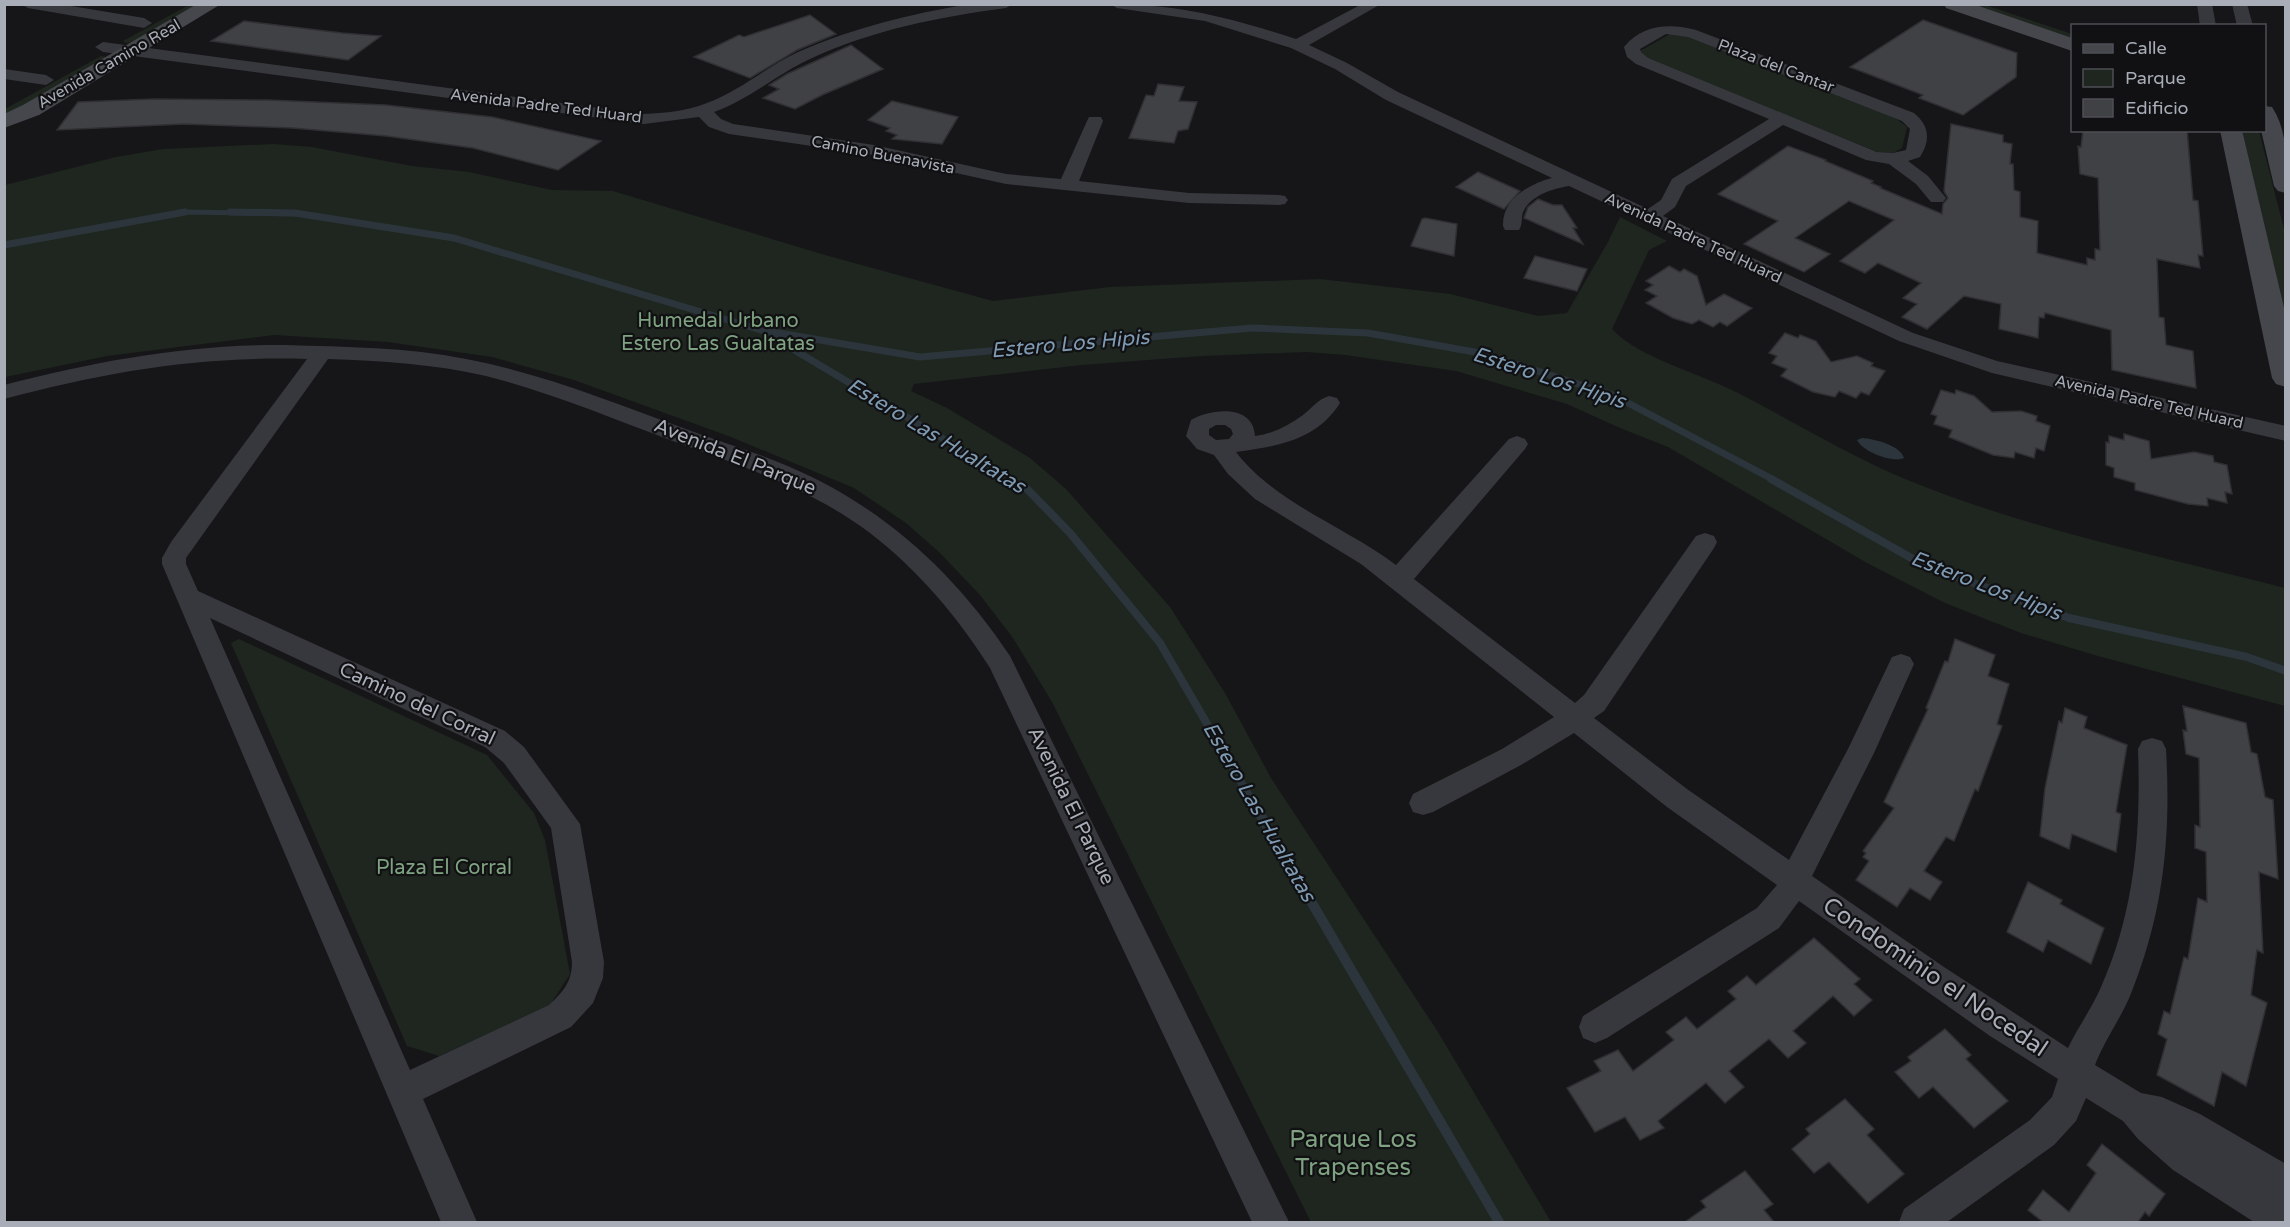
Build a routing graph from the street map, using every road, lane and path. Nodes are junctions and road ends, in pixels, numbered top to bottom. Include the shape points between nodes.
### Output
1 (28, 4) edge
2 (179, 4) edge
3 (212, 4) edge
4 (1006, 4) edge
5 (1117, 4) edge
6 (1374, 4) edge
7 (1953, 4) edge
8 (1997, 4) edge
9 (2204, 4) edge
10 (2239, 4) edge
11 (1129, 5) edge
12 (977, 6) edge
13 (144, 23) junction
14 (2208, 24) edge
15 (2244, 24) edge
16 (2071, 29) edge
17 (2071, 44) edge
18 (1297, 45) junction
19 (103, 47) junction
20 (130, 50) junction
21 (4, 74) edge
22 (46, 80) junction
23 (4, 103) edge
24 (2272, 109) edge
25 (703, 111) junction
26 (1781, 119) junction
27 (1095, 121) dead end
28 (4, 122) edge
29 (2231, 132) edge
30 (1894, 159) junction
31 (1546, 178) junction
32 (1069, 185) junction
33 (2286, 186) edge
34 (1937, 198) dead end
35 (1279, 200) dead end
36 (1648, 218) junction
37 (1512, 226) dead end
38 (322, 353) junction
39 (2286, 378) edge
40 (4, 392) edge
41 (1329, 403) dead end
42 (2286, 434) edge
43 (1516, 444) dead end
44 (1705, 542) dead end
45 (1399, 579) junction
46 (188, 597) junction
47 (1901, 664) dead end
48 (1575, 719) junction
49 (2152, 749) dead end
50 (1424, 803) dead end
51 (1794, 881) junction
52 (1594, 1027) dead end
53 (2076, 1072) junction
54 (402, 1092) junction
55 (2135, 1109) junction
56 (2286, 1184) edge
57 (459, 1222) edge
58 (1269, 1222) edge
59 (1917, 1222) edge
60 (2284, 1222) edge

1 - 13 street
2 - 13 main road, Avenida Camino Real
3 - 20 main road, Avenida Camino Real
4 - 12 street, Avenida Padre Ted Huard
5 - 11 street, Avenida Padre Ted Huard
6 - 18 street
7 - 17 main road
8 - 16 main road
9 - 14 street
10 - 15 street
11 - 18 street, Avenida Padre Ted Huard via 1216,20
12 - 25 street, Avenida Padre Ted Huard via 857,34 792,62
13 - 19 main road, Avenida Camino Real
18 - 31 street, Avenida Padre Ted Huard
19 - 20 street, Avenida Padre Ted Huard
19 - 22 main road, Avenida Camino Real
20 - 25 street, Avenida Padre Ted Huard via 644,119
20 - 28 main road, Avenida Camino Real
21 - 22 street
22 - 23 main road, Avenida Camino Real
24 - 33 main road
25 - 32 street, Camino Buenavista via 715,123 729,129 864,148 1006,179
26 - 30 street, Plaza del Cantar via 1872,156
26 - 30 street, Plaza del Cantar via 1642,61 1633,54 1632,47 1665,29 1684,31 1908,117 1920,129 1914,153
26 - 36 street via 1678,183 1669,203
27 - 32 street
29 - 39 main road
30 - 34 street via 1922,180
31 - 36 street, Avenida Padre Ted Huard via 1570,180
31 - 37 street via 1515,208 1510,216
32 - 35 street, Camino Buenavista via 1189,198
36 - 42 street, Avenida Padre Ted Huard via 1939,349 1992,366
38 - 40 street, Avenida El Parque via 200,354 122,364
38 - 46 street via 177,553 174,564
38 - 58 street, Avenida El Parque via 422,359 482,369 579,398 781,472 816,489 877,526 926,567 968,613 1001,663
41 - 45 street, Condominio el Nocedal via 1290,434 1263,444 1229,447 1236,468 1263,493 1351,545
43 - 45 street
44 - 48 street via 1609,683
45 - 48 street, Condominio el Nocedal
46 - 54 street
46 - 54 street, Camino del Corral via 495,739 514,755 565,824 588,962 586,984 580,996 560,1016
47 - 51 street
48 - 50 street
48 - 51 street, Condominio el Nocedal
49 - 53 street via 2154,841 2143,913 2114,996
51 - 52 street via 1768,918
51 - 53 street, Condominio el Nocedal
53 - 55 street, Condominio el Nocedal
53 - 59 street via 2063,1109 2044,1130
54 - 57 street
55 - 56 street, Condominio el Nocedal via 2162,1114 2188,1126
55 - 60 street, Condominio el Nocedal via 2171,1146

